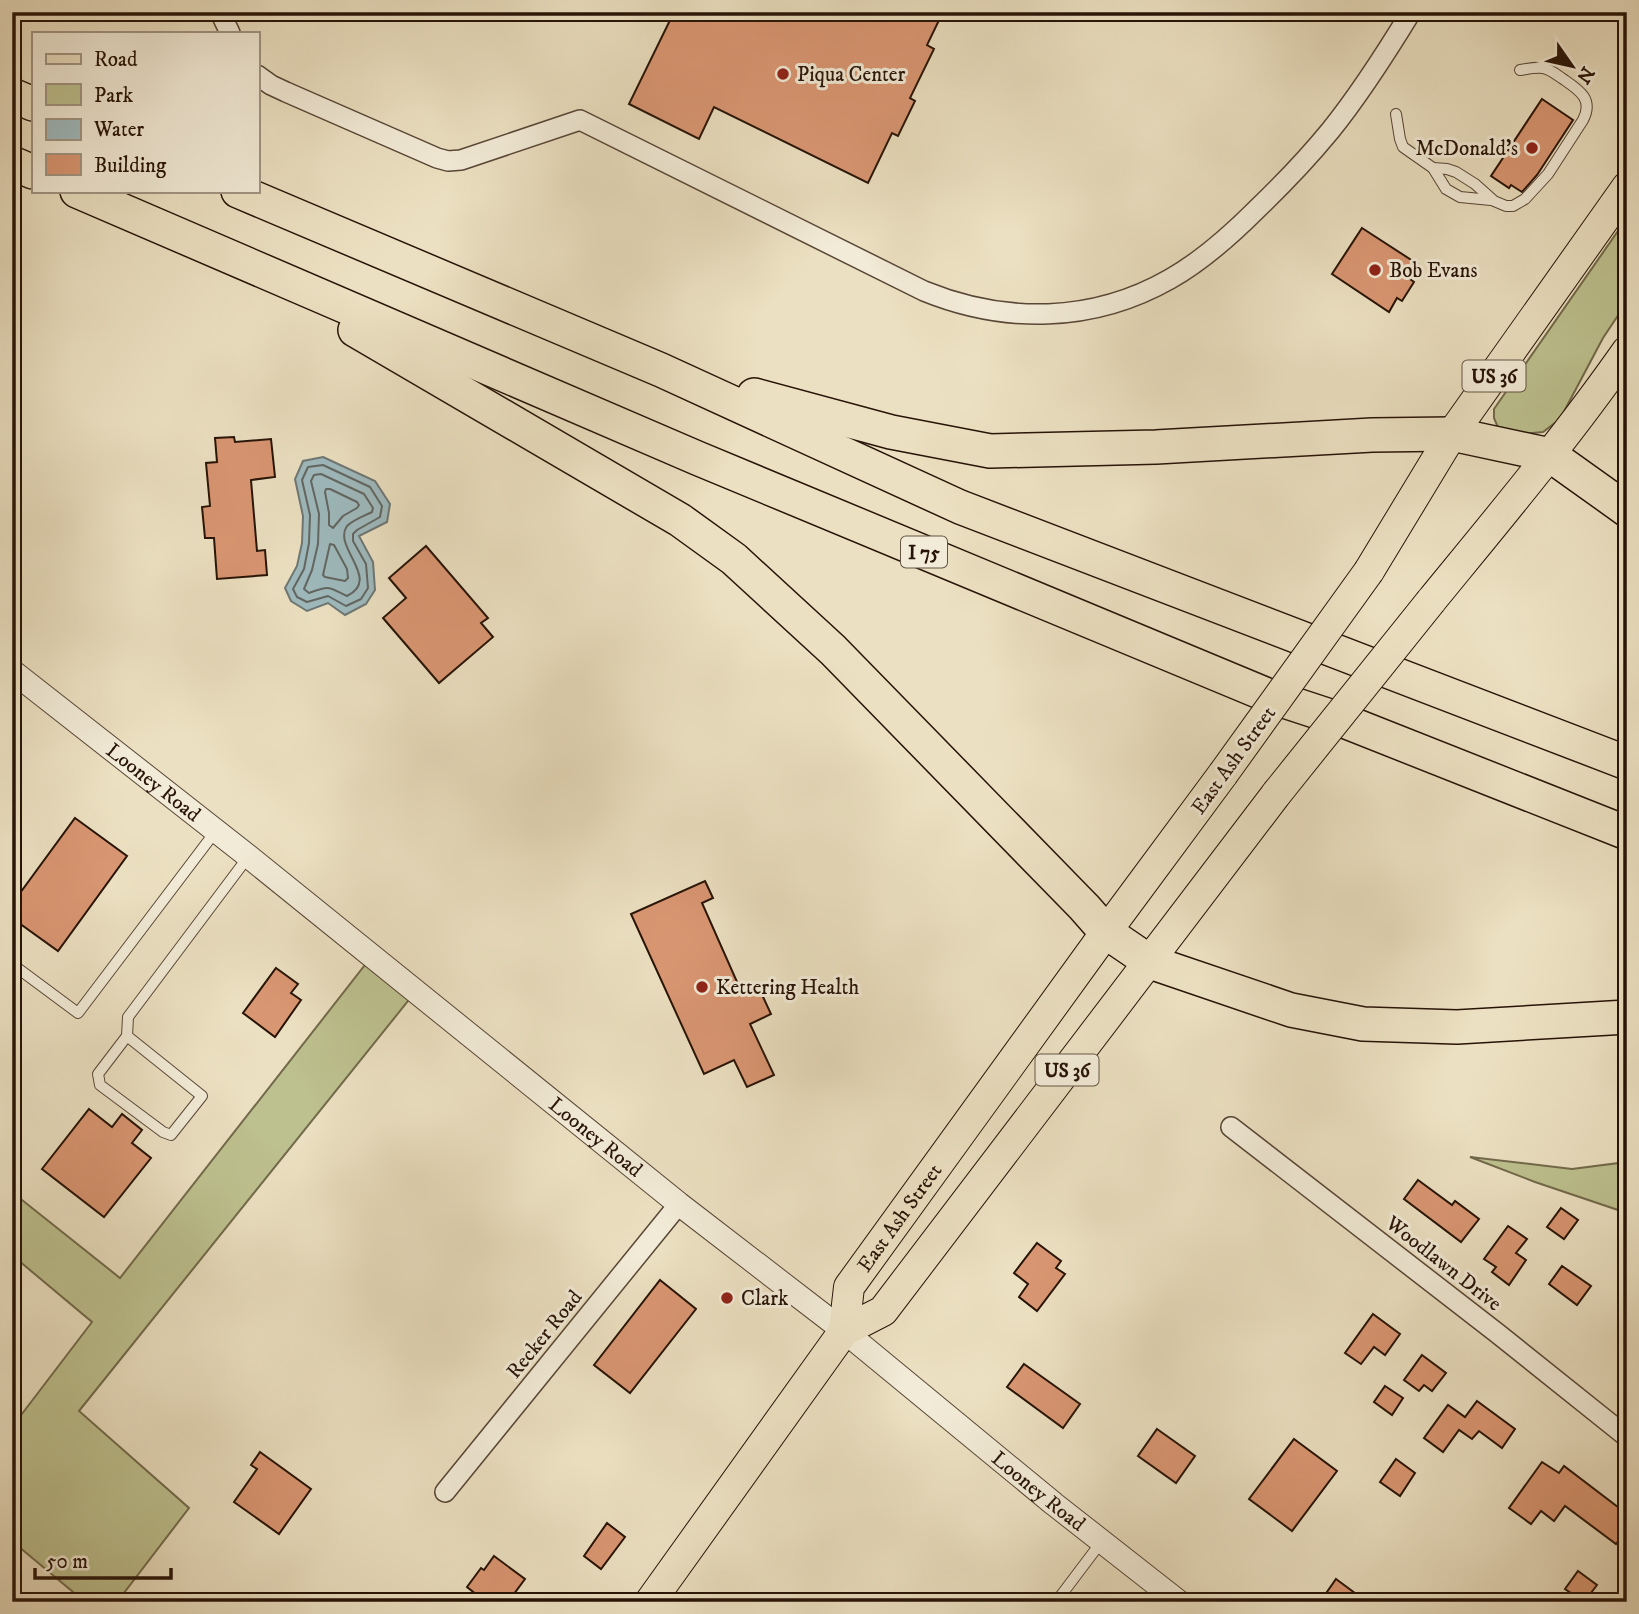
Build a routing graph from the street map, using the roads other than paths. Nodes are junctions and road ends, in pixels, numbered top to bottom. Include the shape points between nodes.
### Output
1 (220, 12) edge
2 (1411, 12) edge
3 (230, 32) edge
4 (1520, 70) dead end
5 (259, 76) edge
6 (12, 95) edge
7 (32, 104) edge
8 (1396, 114) dead end
9 (12, 163) edge
10 (1433, 168) junction
11 (32, 172) edge
12 (1627, 187) edge
13 (79, 192) edge
14 (240, 192) edge
15 (1494, 201) junction
16 (228, 256) junction
17 (1627, 351) edge
18 (661, 370) junction
19 (1452, 434) junction
20 (1550, 455) junction
21 (1627, 510) edge
22 (12, 671) edge
23 (1627, 763) edge
24 (216, 831) junction
25 (1627, 833) edge
26 (248, 856) junction
27 (1106, 932) junction
28 (1150, 962) junction
29 (16, 967) dead end
30 (1627, 1017) edge
31 (127, 1036) junction
32 (1231, 1127) dead end
33 (679, 1204) junction
34 (844, 1331) junction
35 (1627, 1437) edge
36 (445, 1492) dead end
37 (1102, 1541) junction
38 (650, 1602) edge
39 (1056, 1602) edge
40 (1180, 1602) edge

1 - 3 street
2 - 5 street via 1360,91 1312,153 1211,250 1137,295 1095,308 1045,314 992,311 924,291 580,120 448,161
4 - 15 lane via 1539,67 1552,72 1580,92 1587,111 1548,174 1525,199 1509,206
6 - 7 highway
8 - 10 lane via 1404,147
9 - 11 highway
10 - 15 lane via 1456,172
10 - 15 lane via 1442,185 1455,195
12 - 19 main road, East Ash Street / US 36
13 - 16 highway, I 75
14 - 18 highway
16 - 25 highway, I 75 via 696,458 1259,691
16 - 27 highway via 680,520 734,559 833,650
17 - 20 main road, East Ash Street / US 36
18 - 19 highway via 891,432 990,451
18 - 23 highway via 960,507
19 - 20 highway
19 - 27 main road, East Ash Street / US 36, bridge via 1369,571
20 - 21 highway
20 - 28 main road, East Ash Street / US 36, bridge via 1277,793
22 - 24 street, Looney Road
24 - 26 street, Looney Road
24 - 29 lane via 78,1013
26 - 31 lane via 128,1017
26 - 33 street, Looney Road
27 - 28 highway
27 - 34 main road, East Ash Street / US 36 via 849,1287
28 - 30 highway via 1291,1010 1363,1024 1457,1027
28 - 34 main road, East Ash Street / US 36 via 883,1311
31 - 31 lane via 202,1096 171,1135 100,1085 98,1074
32 - 35 street, Woodlawn Drive
33 - 34 street, Looney Road
33 - 36 street, Recker Road
34 - 37 street, Looney Road
34 - 38 main road, East Ash Street / US 36
37 - 39 lane
37 - 40 street, Looney Road

